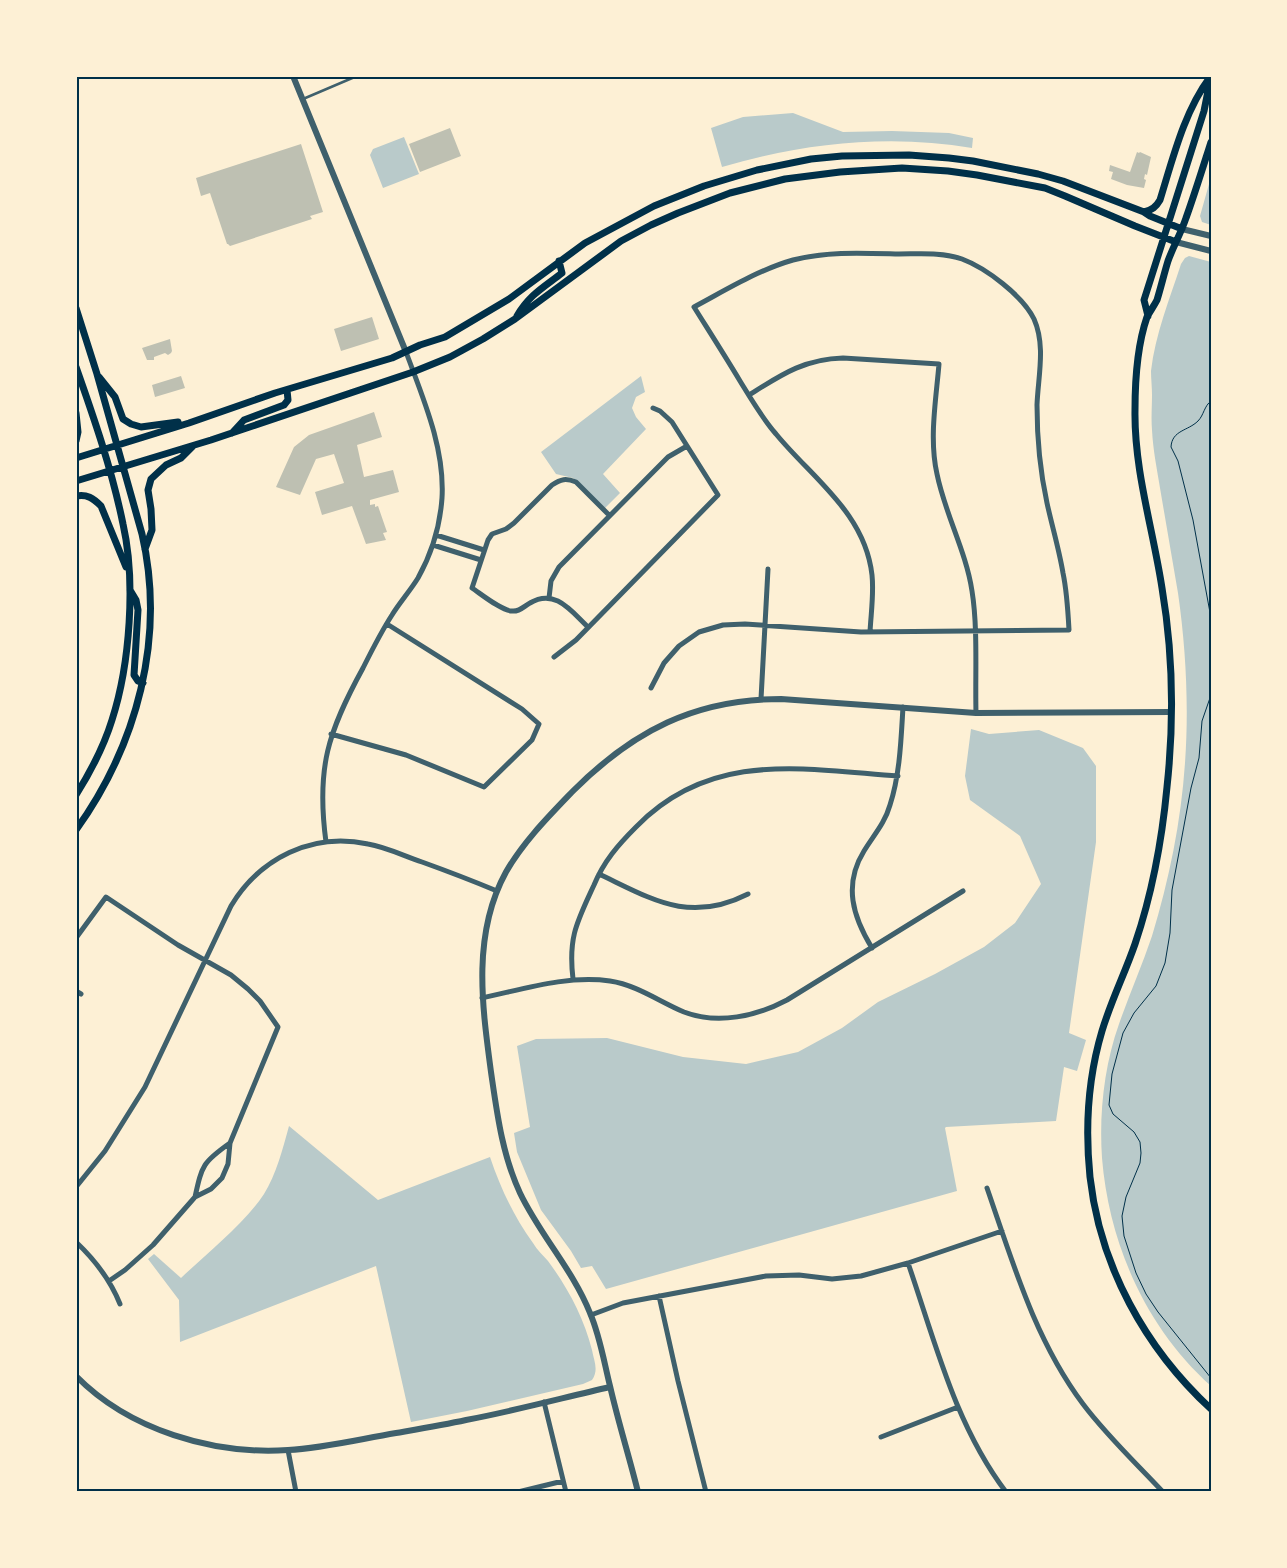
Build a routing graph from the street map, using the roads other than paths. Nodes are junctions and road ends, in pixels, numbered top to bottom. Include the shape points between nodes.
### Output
1 (293, 76) edge
2 (357, 76) edge
3 (1210, 76) edge
4 (302, 99) junction
5 (1211, 142) edge
6 (1144, 212) junction
7 (1169, 224) junction
8 (1182, 229) junction
9 (1211, 236) edge
10 (1164, 237) junction
11 (1176, 242) junction
12 (1211, 252) edge
13 (559, 261) junction
14 (76, 308) edge
15 (1148, 316) junction
16 (516, 319) junction
17 (406, 352) junction
18 (76, 367) edge
19 (413, 372) junction
20 (97, 374) junction
21 (287, 390) junction
22 (749, 395) junction
23 (653, 408) dead end
24 (76, 413) edge
25 (189, 423) junction
26 (232, 433) junction
27 (76, 441) edge
28 (195, 444) junction
29 (117, 445) junction
30 (687, 446) junction
31 (104, 450) junction
32 (76, 458) edge
33 (123, 466) junction
34 (110, 470) junction
35 (76, 481) edge
36 (76, 496) edge
37 (609, 515) junction
38 (436, 535) junction
39 (433, 546) junction
40 (145, 550) junction
41 (484, 550) junction
42 (481, 560) junction
43 (768, 568) dead end
44 (129, 577) junction
45 (130, 589) junction
46 (550, 598) junction
47 (386, 624) junction
48 (765, 626) junction
49 (588, 627) junction
50 (974, 631) junction
51 (870, 632) junction
52 (554, 656) dead end
53 (143, 683) junction
54 (651, 688) dead end
55 (760, 699) junction
56 (903, 707) junction
57 (1171, 712) junction
58 (976, 713) junction
59 (331, 734) junction
60 (898, 776) junction
61 (76, 795) edge
62 (76, 830) edge
63 (326, 842) junction
64 (598, 874) junction
65 (498, 891) junction
66 (963, 891) dead end
67 (748, 894) dead end
68 (76, 938) edge
69 (872, 948) junction
70 (205, 959) junction
71 (573, 979) junction
72 (482, 998) junction
73 (230, 1143) junction
74 (76, 1187) edge
75 (987, 1188) dead end
76 (195, 1196) junction
77 (1002, 1231) junction
78 (76, 1242) edge
79 (908, 1262) junction
80 (109, 1281) junction
81 (659, 1296) junction
82 (120, 1304) dead end
83 (591, 1315) junction
84 (76, 1376) edge
85 (610, 1387) junction
86 (544, 1402) junction
87 (958, 1407) junction
88 (1211, 1408) edge
89 (881, 1437) dead end
90 (288, 1450) junction
91 (563, 1481) junction
92 (296, 1492) edge
93 (518, 1492) edge
94 (566, 1492) edge
95 (638, 1492) edge
96 (706, 1492) edge
97 (1006, 1492) edge
98 (1163, 1492) edge

1 - 4 street
2 - 4 lane
3 - 6 main road via 1196,98 1160,200 1157,206
3 - 7 main road via 1204,111
4 - 17 street
5 - 8 main road
6 - 7 main road
6 - 13 main road via 1063,181 973,161 909,155 842,156 787,164 704,186 654,206 585,242
7 - 8 main road
7 - 10 main road
8 - 9 street
8 - 11 main road
10 - 11 main road
10 - 15 main road via 1144,300
10 - 16 main road via 1045,188 977,175 902,168 814,175 730,193 651,225 621,241
11 - 12 street
11 - 15 main road
13 - 16 main road via 562,273 533,294
13 - 17 main road via 478,318 445,337
14 - 20 main road
15 - 57 main road via 1137,372 1135,426 1163,592
16 - 19 main road via 450,357
17 - 19 street
17 - 21 main road
18 - 31 main road
19 - 26 main road
19 - 38 street via 440,459 442,496
20 - 25 main road via 115,397 123,419 131,424 141,427
20 - 29 main road
21 - 25 main road
21 - 26 main road via 288,400 284,404 244,420
22 - 50 street via 789,370 828,358 939,364 934,459 972,590
22 - 50 street via 694,306 778,264 834,253 944,255 978,266 1020,299 1033,317 1040,340 1039,454 1063,573 1069,630
22 - 51 street via 776,435 844,507 861,534 872,575
23 - 30 street via 668,417
24 - 27 main road
25 - 29 main road
26 - 28 main road
28 - 33 main road
28 - 40 main road via 151,480 148,490 152,530
29 - 31 main road
29 - 33 main road
30 - 37 street via 668,457
30 - 49 street via 718,495
31 - 32 main road
31 - 34 main road
33 - 34 main road
33 - 40 main road
34 - 35 main road
34 - 44 main road via 124,526
36 - 44 main road via 93,498 101,506
37 - 41 street via 576,482 559,480 511,526 492,534
37 - 46 street via 556,571 549,587
38 - 39 street
38 - 41 street
39 - 42 street
39 - 47 street via 418,577
40 - 53 main road via 150,619
41 - 42 street
42 - 46 street via 472,588 505,609 519,610 537,599
43 - 48 street
44 - 45 main road
45 - 53 main road via 138,610 134,673
45 - 61 main road via 124,669 113,718
46 - 49 street via 565,605
47 - 59 street via 344,701
47 - 59 street via 522,709 539,724 532,740 484,787 406,755
48 - 51 street
48 - 54 street via 735,624 699,632 670,654
48 - 55 street
49 - 52 street
50 - 51 street
50 - 58 street
53 - 62 main road via 131,728 114,768
55 - 56 street
55 - 65 street via 731,702 691,713 659,726 622,748 589,776 531,836 507,871
56 - 58 street
56 - 60 street
57 - 58 street
57 - 88 main road via 1167,786 1154,874 1135,944 1097,1051 1090,1096 1088,1151 1100,1232 1129,1302 1169,1366
59 - 63 street via 322,784
60 - 64 street via 770,768 717,777 686,789 652,811 618,845
60 - 69 street via 890,808 858,862 853,884 856,918
63 - 65 street via 356,842 382,847
63 - 70 street via 288,852 255,875 238,894
64 - 67 street via 656,901 684,908 718,906
64 - 71 street via 574,932 570,957
65 - 72 street via 485,936
66 - 69 street
68 - 70 street via 106,897
69 - 71 street via 776,1006 738,1017 698,1016 623,984
70 - 73 street via 248,989 278,1027
70 - 74 street via 140,1095 105,1151
71 - 72 street
72 - 83 street via 499,1126 509,1166 525,1202 571,1274
73 - 76 street via 205,1163
73 - 76 street via 228,1164 222,1178
75 - 77 street
76 - 80 street via 153,1245
77 - 79 street
77 - 98 street via 1038,1328 1069,1383 1107,1433
78 - 80 street
79 - 81 street via 861,1276 832,1279 766,1276
79 - 87 street
80 - 82 street
81 - 83 street via 623,1303
81 - 96 street
83 - 85 street
84 - 90 street via 126,1412 171,1434 229,1448
85 - 86 street
85 - 95 street
86 - 90 street via 468,1420
86 - 91 street
87 - 89 street
87 - 97 street via 983,1459
90 - 92 street
91 - 93 street
91 - 94 street

